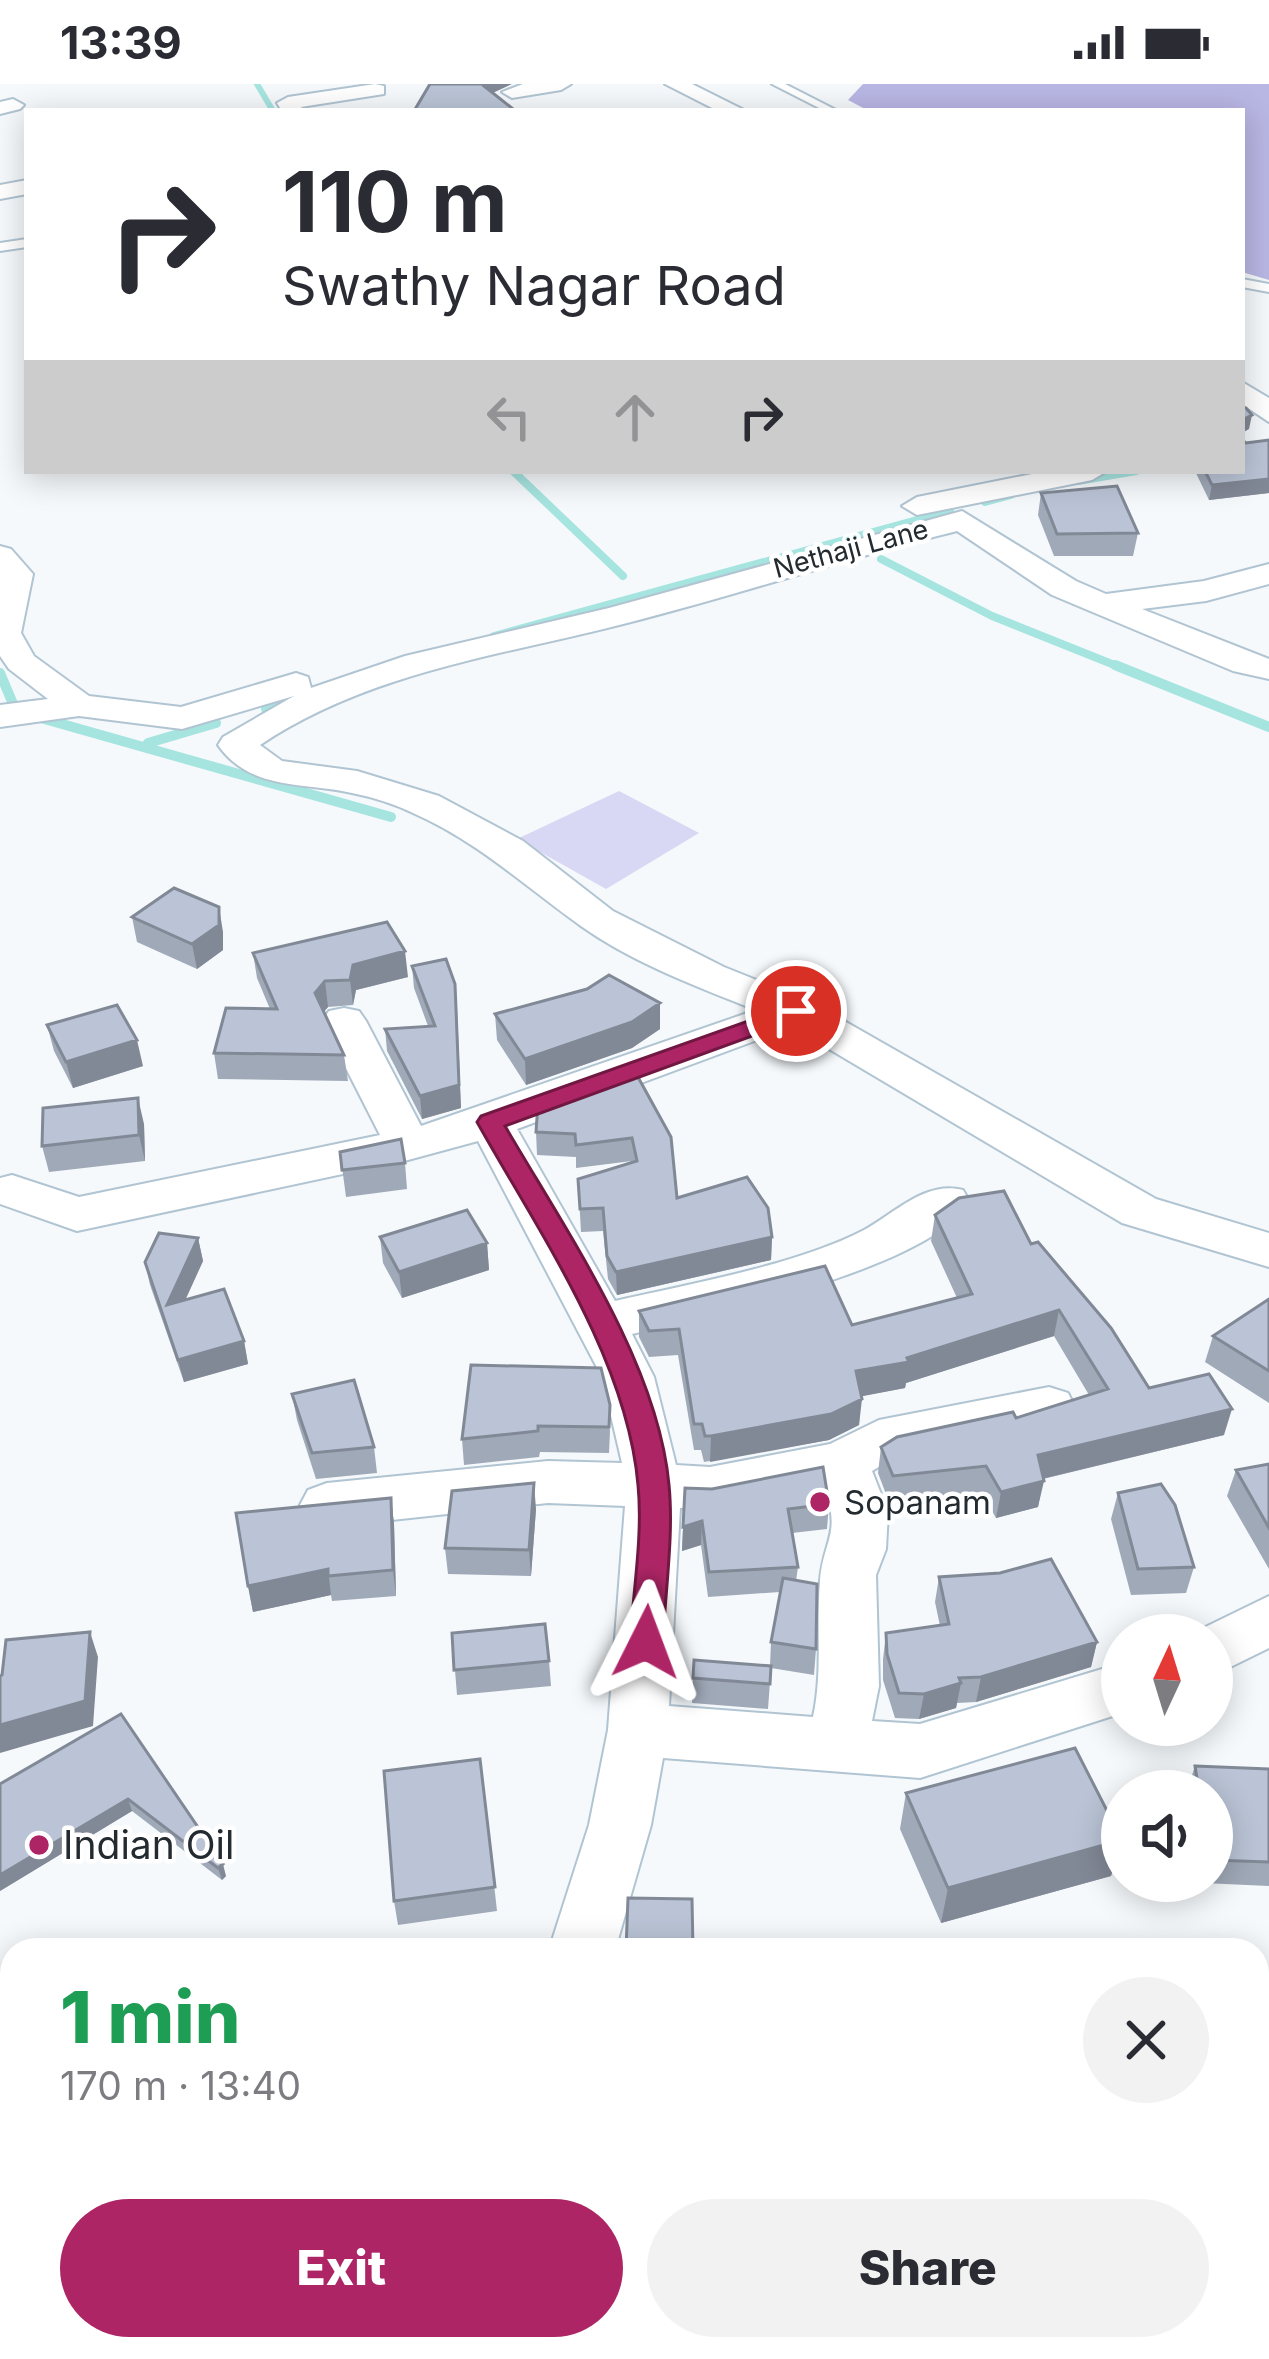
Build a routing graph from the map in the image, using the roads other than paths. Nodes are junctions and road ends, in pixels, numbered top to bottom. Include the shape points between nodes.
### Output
1 (561, 84) edge
2 (675, 84) edge
3 (776, 84) edge
4 (377, 90) dead end
5 (512, 92) dead end
6 (726, 106) edge
7 (291, 108) edge
8 (826, 108) edge
9 (1245, 392) edge
10 (1269, 412) edge
11 (1076, 474) edge
12 (0, 556) edge
13 (1269, 574) edge
14 (1103, 604) junction
15 (1261, 662) edge
16 (79, 705) junction
17 (0, 716) edge
18 (796, 1011) junction
19 (344, 1021) dead end
20 (490, 1122) junction
21 (408, 1145) junction
22 (13, 1191) dead end
23 (946, 1202) edge
24 (1269, 1250) edge
25 (600, 1323) junction
26 (1049, 1407) edge
27 (842, 1462) junction
28 (654, 1485) junction
29 (268, 1511) edge
30 (1269, 1620) edge
31 (1233, 1640) edge
32 (1101, 1695) edge
33 (638, 1730) junction
34 (837, 1745) junction
35 (586, 1938) edge

1 - 5 street
2 - 6 street
3 - 8 lane
4 - 7 street
9 - 10 street
11 - 16 street via 951,497 182,718
12 - 16 street via 17,574 4,633 21,662
13 - 14 street
14 - 15 street, Nethaji Lane
14 - 18 street, Nethaji Lane via 1064,588 962,520 449,656 301,703 236,745 271,771 357,782 427,804 509,849 599,920
16 - 17 street
18 - 20 street
18 - 24 street via 1139,1211
19 - 21 street
20 - 21 street
20 - 25 street
21 - 22 street via 77,1214
23 - 25 street via 877,1244 741,1290
25 - 28 street via 628,1377
26 - 27 street via 879,1441
27 - 28 street via 710,1487
27 - 34 street via 861,1512 848,1575 849,1686
28 - 29 street via 548,1482
28 - 33 street
30 - 31 street
32 - 34 street via 920,1751
33 - 34 street
33 - 35 street

